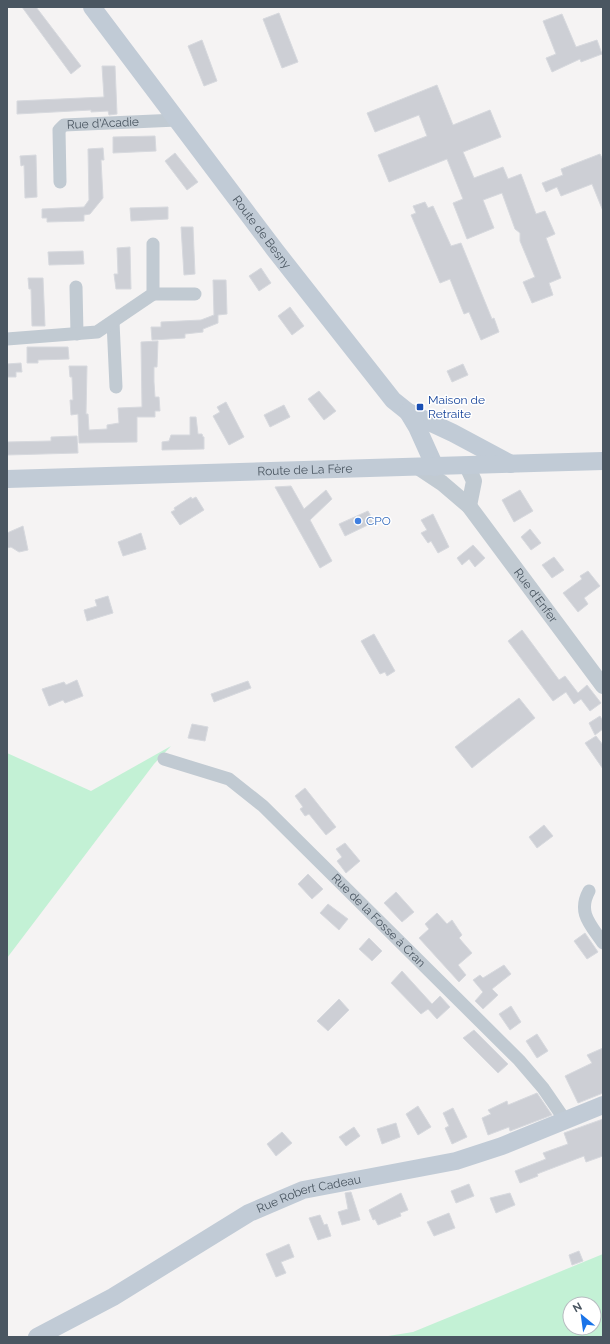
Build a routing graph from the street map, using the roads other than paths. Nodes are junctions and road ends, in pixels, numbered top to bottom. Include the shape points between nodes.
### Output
1 (92, 7) edge
2 (177, 120) junction
3 (60, 182) dead end
4 (153, 244) dead end
5 (76, 287) dead end
6 (153, 294) junction
7 (195, 294) dead end
8 (113, 322) junction
9 (77, 334) junction
10 (7, 339) edge
11 (116, 387) dead end
12 (408, 412) junction
13 (453, 433) junction
14 (424, 442) junction
15 (603, 461) edge
16 (511, 464) junction
17 (424, 471) junction
18 (470, 474) junction
19 (7, 479) edge
20 (469, 506) junction
21 (603, 686) edge
22 (164, 759) dead end
23 (589, 891) dead end
24 (603, 943) edge
25 (603, 1105) edge
26 (565, 1120) junction
27 (37, 1337) edge

1 - 2 main road, Route de Besny
2 - 3 street, Rue d'Acadie via 64,125 59,130
2 - 12 main road, Route de Besny via 383,389
4 - 6 street
5 - 9 street
6 - 7 street
6 - 8 street
8 - 9 street via 97,332
8 - 11 street
9 - 10 street
12 - 13 main road, Route de Besny
12 - 14 main road
13 - 16 main road, Route de Besny
13 - 18 main road
14 - 17 main road
14 - 17 main road
15 - 16 main road, Route de La Fère
16 - 18 main road, Route de La Fère via 490,465
17 - 18 main road, Route de La Fère
17 - 19 main road, Route de La Fère
17 - 20 street, Rue d'Enfer
18 - 20 street
20 - 21 street, Rue d'Enfer
22 - 26 street, Rue de la Fosse à Cran via 229,779 263,806 519,1060 543,1088
23 - 24 street via 584,900 584,910
25 - 26 main road, Rue Robert Cadeau
26 - 27 main road, Rue Robert Cadeau via 502,1146 456,1161 303,1190 249,1213 113,1297

